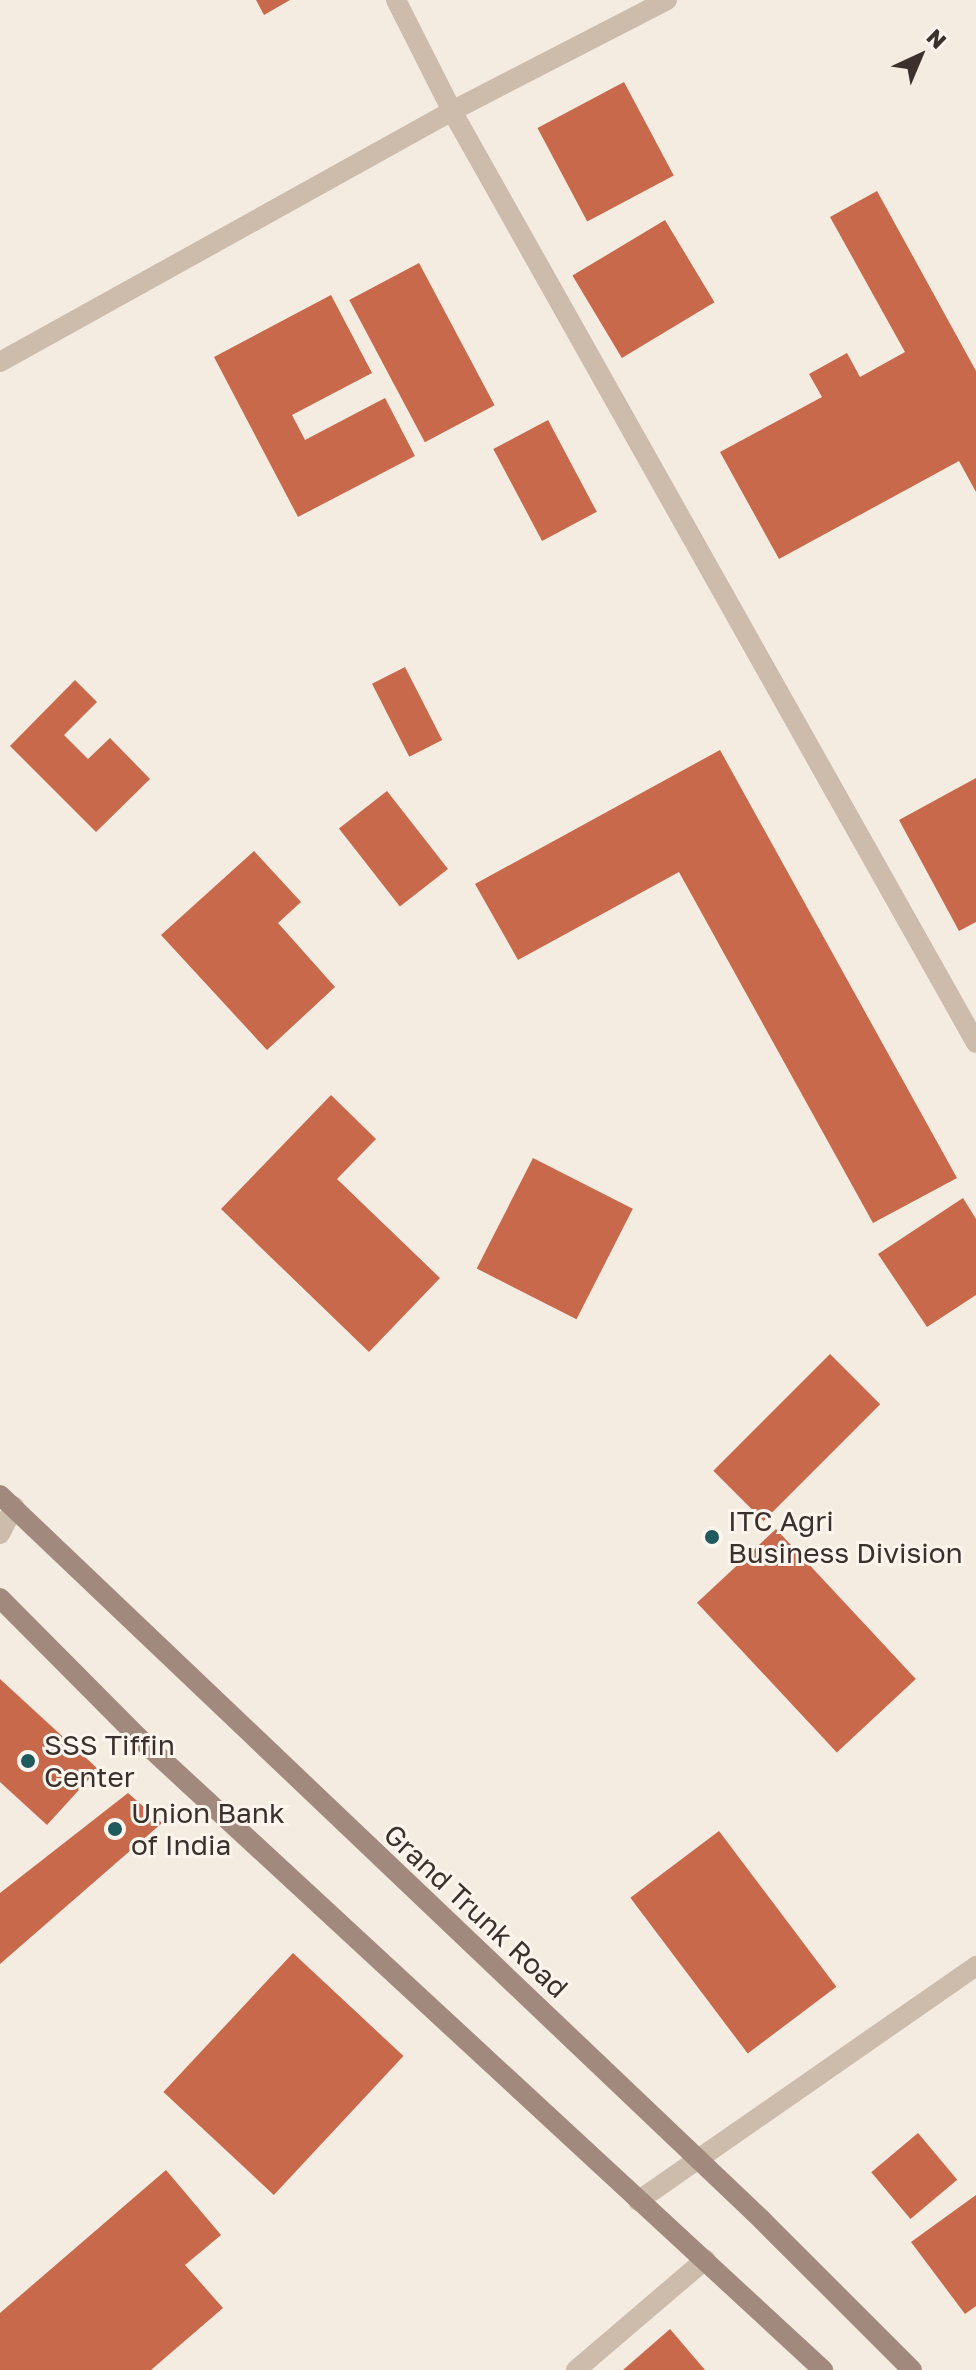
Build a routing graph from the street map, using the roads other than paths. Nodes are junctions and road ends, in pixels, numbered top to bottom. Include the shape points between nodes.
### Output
1 (396, 0) edge
2 (667, 0) edge
3 (452, 111) junction
4 (0, 362) edge
5 (976, 1043) edge
6 (7, 1500) edge
7 (0, 1534) edge
8 (0, 1598) edge
9 (976, 1966) edge
10 (697, 2158) junction
11 (638, 2201) junction
12 (705, 2260) junction
13 (576, 2370) edge
14 (823, 2370) edge
15 (912, 2370) edge

1 - 3 street
2 - 3 street
3 - 4 street
3 - 5 street
6 - 7 street
6 - 10 main road, Grand Trunk Road
8 - 11 main road via 138,1737
9 - 10 street
10 - 11 street
10 - 15 main road, Grand Trunk Road
11 - 12 main road
12 - 13 street
12 - 14 main road

